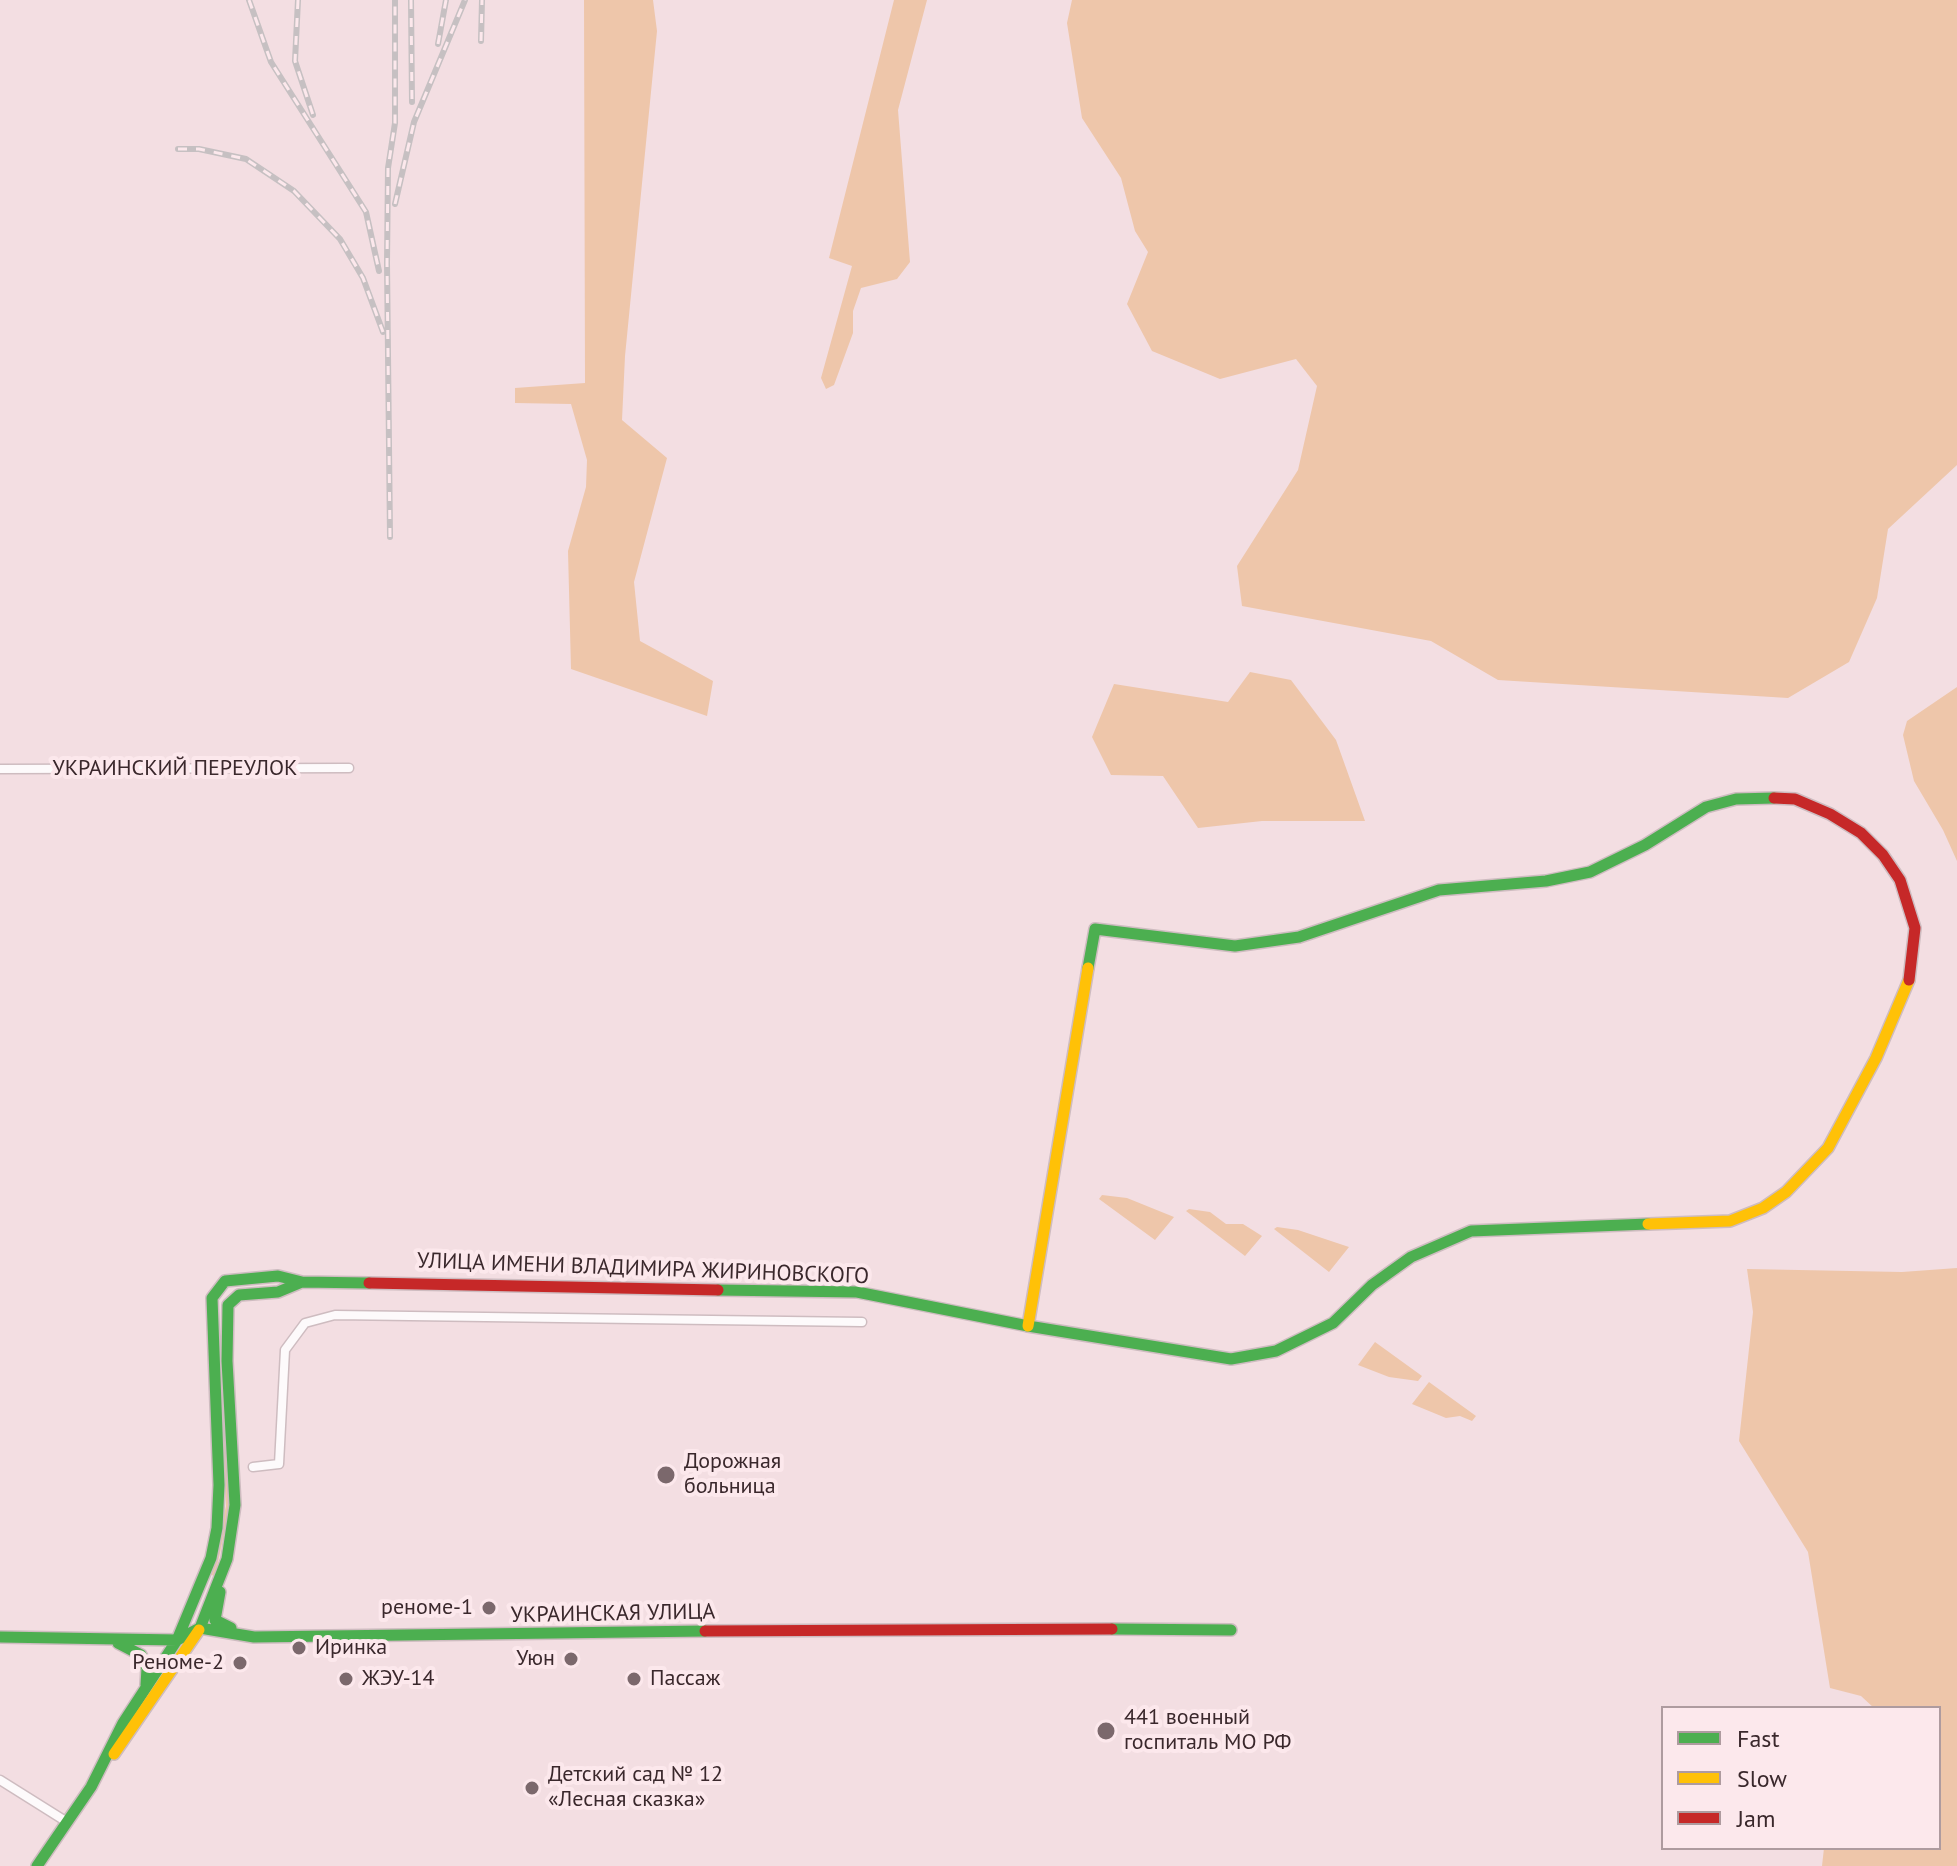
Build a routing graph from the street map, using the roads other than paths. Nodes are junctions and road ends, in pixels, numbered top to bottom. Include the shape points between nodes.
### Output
1 (349, 768) dead end
2 (0, 769) edge
3 (302, 1282) junction
4 (862, 1322) dead end
5 (1028, 1326) junction
6 (253, 1467) dead end
7 (227, 1559) junction
8 (200, 1628) junction
9 (1231, 1630) dead end
10 (0, 1637) edge
11 (49, 1637) junction
12 (278, 1637) junction
13 (177, 1640) junction
14 (143, 1692) junction
15 (99, 1774) junction
16 (0, 1780) edge
17 (67, 1822) junction
18 (37, 1866) edge

1 - 2 street, УКРАИНСКИЙ ПЕРЕУЛОК
3 - 5 main road, УЛИЦА ИМЕНИ ВЛАДИМИРА ЖИРИНОВСКОГО via 857,1292
3 - 7 main road, УЛИЦА ИМЕНИ ВЛАДИМИРА ЖИРИНОВСКОГО via 278,1292 239,1295 226,1312 235,1505
3 - 13 main road, УЛИЦА ИМЕНИ ВЛАДИМИРА ЖИРИНОВСКОГО via 278,1276 225,1281 212,1298 219,1507 211,1558
4 - 6 street via 335,1315 305,1323 285,1350 279,1464
5 - 5 main road, УЛИЦА ИМЕНИ ВЛАДИМИРА ЖИРИНОВСКОГО via 1095,929 1235,946 1299,937 1439,890 1590,872 1706,807 1766,797 1795,799 1850,826 1883,855 1900,880 1915,928 1906,992 1828,1148 1763,1208 1730,1221 1471,1231 1411,1257 1333,1323 1255,1357 1174,1352
7 - 8 main road, УЛИЦА ИМЕНИ ВЛАДИМИРА ЖИРИНОВСКОГО
7 - 12 main road via 215,1620
8 - 12 main road, УКРАИНСКАЯ УЛИЦА
8 - 13 main road
8 - 15 main road, УЛИЦА ИМЕНИ ВЛАДИМИРА ЖИРИНОВСКОГО
9 - 12 main road, УКРАИНСКАЯ УЛИЦА
10 - 11 main road
11 - 13 main road
11 - 14 main road via 135,1650 147,1668
13 - 14 main road
14 - 15 main road
15 - 17 main road
16 - 17 street
17 - 18 main road

